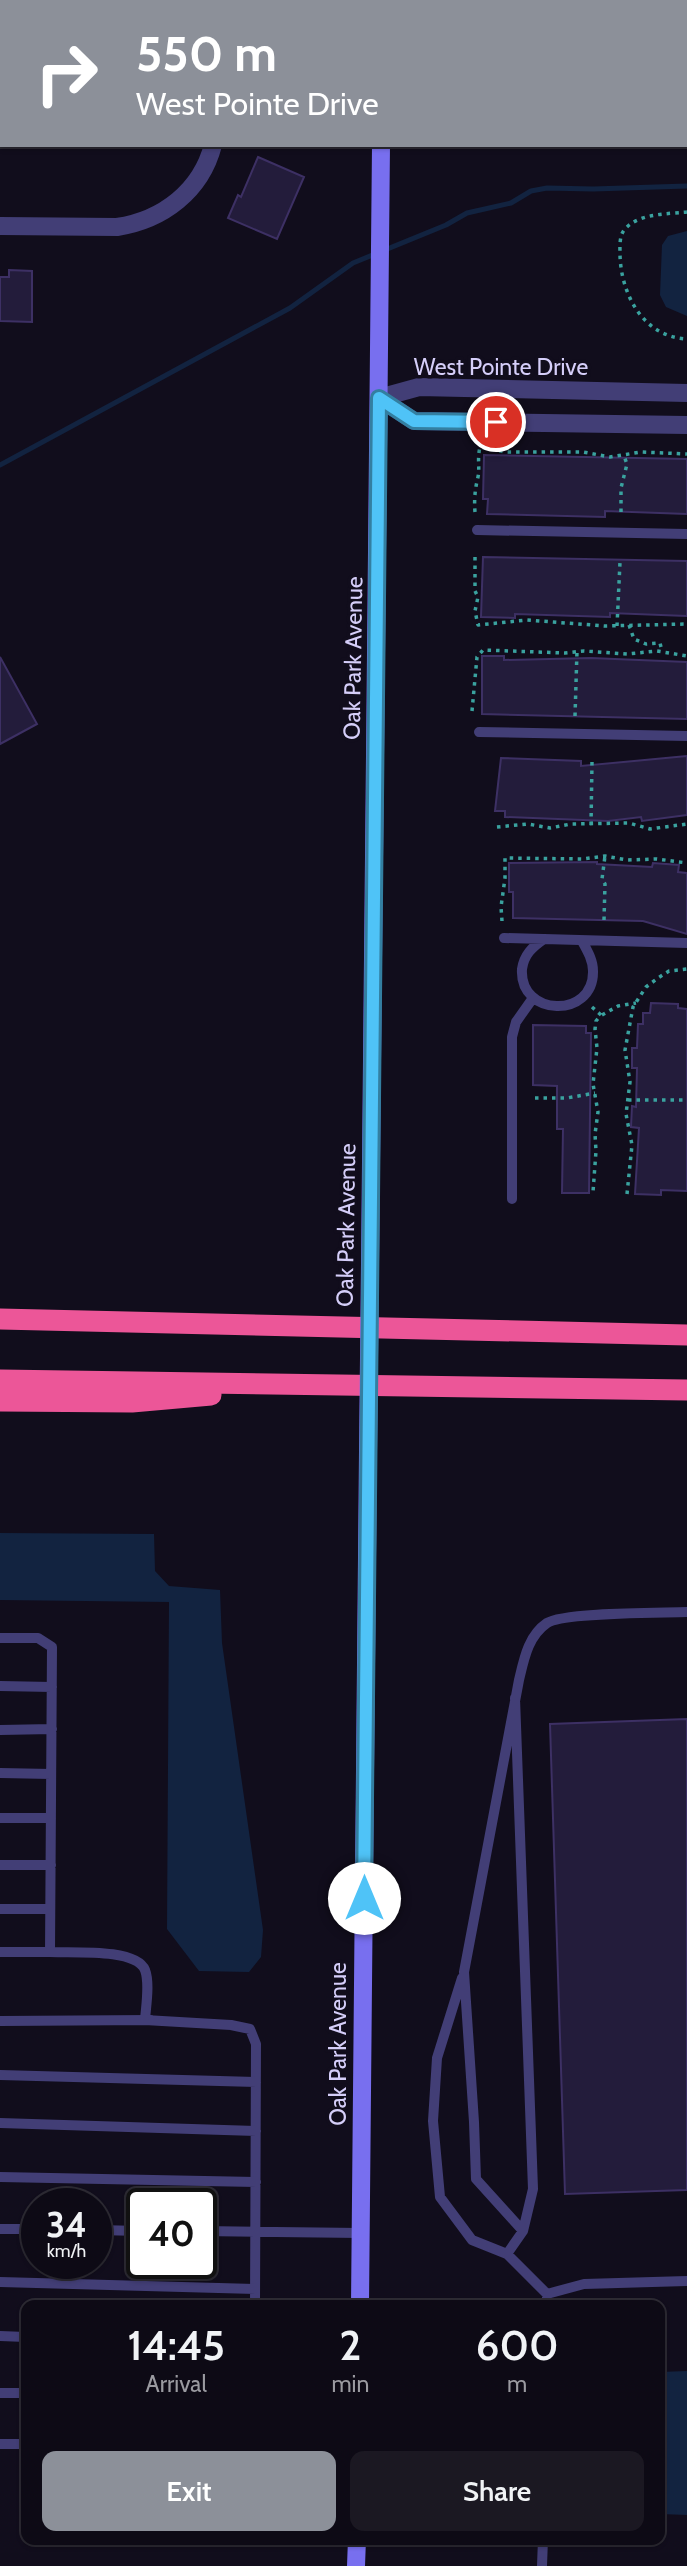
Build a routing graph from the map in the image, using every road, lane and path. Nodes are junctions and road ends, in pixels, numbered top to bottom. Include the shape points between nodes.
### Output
1 (212, 147) edge
2 (381, 147) edge
3 (687, 212) edge
4 (0, 226) edge
5 (687, 339) edge
6 (687, 393) edge
7 (379, 398) junction
8 (687, 425) edge
9 (687, 454) edge
10 (624, 455) junction
11 (475, 512) dead end
12 (621, 512) dead end
13 (477, 530) dead end
14 (687, 534) edge
15 (475, 557) dead end
16 (620, 562) dead end
17 (687, 624) edge
18 (629, 625) junction
19 (617, 626) junction
20 (577, 651) junction
21 (662, 651) junction
22 (687, 656) edge
23 (472, 711) dead end
24 (575, 716) dead end
25 (479, 732) dead end
26 (687, 736) edge
27 (592, 762) dead end
28 (687, 824) edge
29 (592, 825) junction
30 (498, 827) dead end
31 (605, 856) junction
32 (687, 863) edge
33 (502, 920) dead end
34 (604, 920) dead end
35 (505, 938) dead end
36 (544, 939) junction
37 (582, 940) junction
38 (687, 943) edge
39 (687, 969) edge
40 (533, 998) junction
41 (635, 1003) junction
42 (592, 1007) dead end
43 (601, 1015) junction
44 (595, 1093) junction
45 (535, 1098) dead end
46 (628, 1100) junction
47 (687, 1100) edge
48 (593, 1192) dead end
49 (627, 1194) dead end
50 (512, 1199) dead end
51 (0, 1319) edge
52 (687, 1335) edge
53 (0, 1380) edge
54 (330, 1385) junction
55 (687, 1390) edge
56 (0, 1401) edge
57 (687, 1612) edge
58 (0, 1638) edge
59 (0, 1686) edge
60 (52, 1687) junction
61 (515, 1698) junction
62 (52, 1729) junction
63 (0, 1730) edge
64 (0, 1773) edge
65 (51, 1774) junction
66 (0, 1818) edge
67 (51, 1818) junction
68 (0, 1865) edge
69 (51, 1865) junction
70 (0, 1909) edge
71 (50, 1909) junction
72 (0, 1952) edge
73 (50, 1952) junction
74 (464, 1972) junction
75 (151, 2020) junction
76 (0, 2021) edge
77 (0, 2076) edge
78 (256, 2082) junction
79 (0, 2123) edge
80 (256, 2131) junction
81 (0, 2176) edge
82 (257, 2182) junction
83 (0, 2229) edge
84 (21, 2229) edge
85 (217, 2231) edge
86 (523, 2231) junction
87 (257, 2232) junction
88 (361, 2233) junction
89 (508, 2254) junction
90 (0, 2281) edge
91 (687, 2281) edge
92 (255, 2288) junction
93 (547, 2299) edge
94 (255, 2300) edge
95 (360, 2300) edge
96 (0, 2336) edge
97 (21, 2337) edge
98 (0, 2393) edge
99 (21, 2393) edge
100 (0, 2444) edge
101 (21, 2444) edge
102 (357, 2545) edge
103 (543, 2545) edge
104 (356, 2566) edge
105 (542, 2566) edge

1 - 4 street via 186,194 133,225
2 - 7 street, Oak Park Avenue
3 - 5 path via 644,217 625,229 620,264 626,295 642,318 659,331
6 - 7 street, West Pointe Drive via 419,387
7 - 8 street, West Pointe Drive via 414,421
7 - 88 street, Oak Park Avenue, bridge
9 - 10 path
10 - 11 path via 505,452 480,447
10 - 12 path
13 - 14 lane
15 - 19 path via 478,625 527,620
16 - 19 path
17 - 18 path
18 - 19 path
18 - 21 path via 634,639 660,643
20 - 21 path
20 - 23 path via 483,650 477,657
20 - 24 path
21 - 22 path
25 - 26 lane
27 - 29 path
28 - 29 path via 650,829 629,824
29 - 30 path
31 - 32 path
31 - 33 path via 505,858
31 - 34 path
35 - 36 lane
36 - 37 lane
36 - 40 lane via 534,946 523,966 522,978
37 - 38 lane
37 - 40 lane via 593,973 585,994 566,1007
39 - 41 path via 668,971 646,987
40 - 50 lane via 516,1022 512,1037
41 - 43 path
41 - 46 path via 625,1050
42 - 43 path
43 - 44 path via 596,1021
44 - 45 path
44 - 48 path
46 - 47 path
46 - 49 path via 632,1145
51 - 52 highway
53 - 54 highway
54 - 55 highway
54 - 56 highway via 132,1402
57 - 61 lane via 548,1622 527,1646
58 - 60 lane via 38,1638 52,1647
59 - 60 lane
60 - 62 lane
61 - 74 lane
61 - 86 lane via 533,2189
62 - 63 lane
62 - 65 lane
64 - 65 lane
65 - 67 lane
66 - 67 lane
67 - 69 lane
68 - 69 lane
69 - 71 lane
70 - 71 lane
71 - 73 lane
72 - 73 lane
73 - 75 lane via 127,1955 141,1963 146,1972 145,2020
74 - 86 lane via 476,2179
74 - 89 lane via 437,2057 433,2121 440,2197 472,2240
75 - 76 lane
75 - 78 lane via 250,2029 256,2044
77 - 78 lane
78 - 80 lane
79 - 80 lane
80 - 82 lane
81 - 82 lane
82 - 87 lane
83 - 84 lane
85 - 87 lane
86 - 89 lane
87 - 88 lane
87 - 92 lane
88 - 95 street, Oak Park Avenue
89 - 93 lane
90 - 92 lane
91 - 93 lane via 583,2284
92 - 94 lane
96 - 97 lane
98 - 99 lane
100 - 101 lane
102 - 104 street
103 - 105 lane

